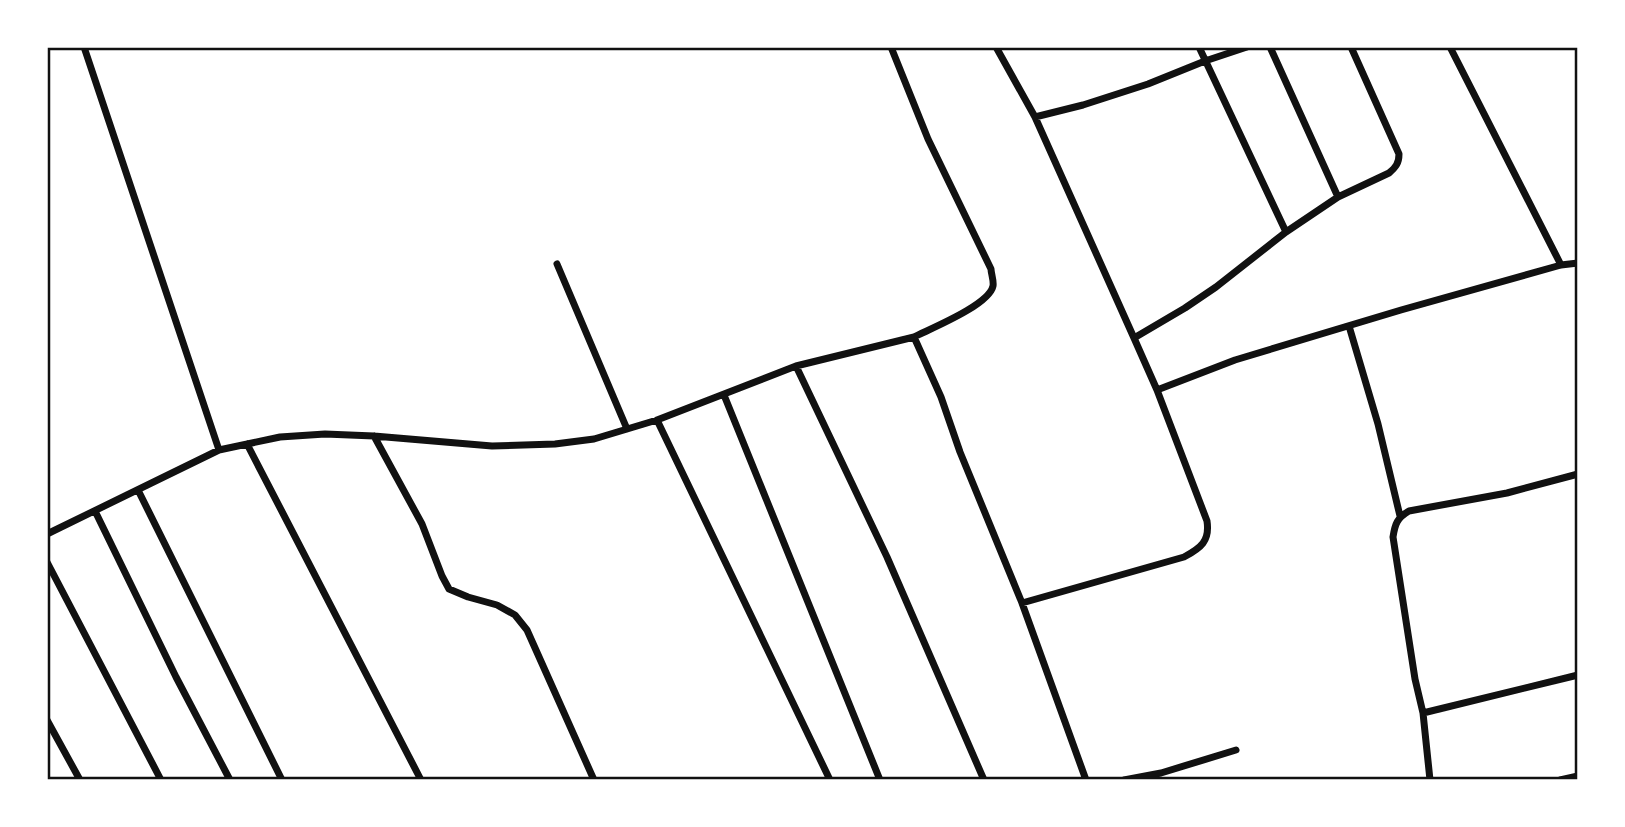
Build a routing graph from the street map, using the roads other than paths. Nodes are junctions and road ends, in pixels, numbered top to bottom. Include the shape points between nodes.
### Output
1 (84, 47) edge
2 (891, 47) edge
3 (996, 47) edge
4 (1199, 47) edge
5 (1247, 47) edge
6 (1270, 47) edge
7 (1351, 47) edge
8 (1450, 47) edge
9 (1205, 61) junction
10 (1035, 117) junction
11 (1338, 197) junction
12 (1286, 232) junction
13 (1578, 263) edge
14 (557, 264) dead end
15 (1561, 265) junction
16 (1349, 326) junction
17 (914, 337) junction
18 (1134, 338) junction
19 (796, 366) junction
20 (1157, 390) junction
21 (724, 395) junction
22 (657, 420) junction
23 (627, 429) junction
24 (374, 436) junction
25 (247, 444) junction
26 (219, 450) junction
27 (1578, 474) edge
28 (138, 490) junction
29 (95, 511) junction
30 (1400, 516) junction
31 (47, 534) edge
32 (47, 562) edge
33 (1022, 603) junction
34 (1578, 676) edge
35 (1423, 713) junction
36 (47, 720) edge
37 (1236, 750) dead end
38 (1578, 776) edge
39 (80, 780) edge
40 (161, 780) edge
41 (230, 780) edge
42 (282, 780) edge
43 (421, 780) edge
44 (594, 780) edge
45 (830, 780) edge
46 (880, 780) edge
47 (984, 780) edge
48 (1086, 780) edge
49 (1124, 780) edge
50 (1430, 780) edge
51 (1560, 780) edge

1 - 26 street
2 - 17 street via 928,139 991,269 993,286 978,304
3 - 10 street
4 - 9 street
5 - 9 street
6 - 11 street
7 - 11 street via 1399,162 1389,173
8 - 15 street
9 - 10 street via 1148,84
9 - 12 street
10 - 18 street
11 - 12 street
12 - 18 street via 1216,287
13 - 15 street
14 - 23 street
15 - 16 street
16 - 20 street via 1236,359
16 - 30 street
17 - 19 street
17 - 33 street
18 - 20 street
19 - 21 street
19 - 47 street via 887,557
20 - 33 street via 1207,521 1206,542 1184,558
21 - 22 street
21 - 46 street
22 - 23 street
22 - 45 street
23 - 24 street via 555,444 492,446
24 - 25 street via 325,433
24 - 44 street via 422,524 449,589 498,605 515,615 527,630
25 - 26 street
25 - 43 street
26 - 28 street
27 - 30 street
28 - 29 street
28 - 42 street
29 - 31 street
29 - 41 street
30 - 35 street via 1393,537
32 - 40 street
33 - 48 street
34 - 35 street
35 - 50 street
36 - 39 street
37 - 49 street
38 - 51 street

